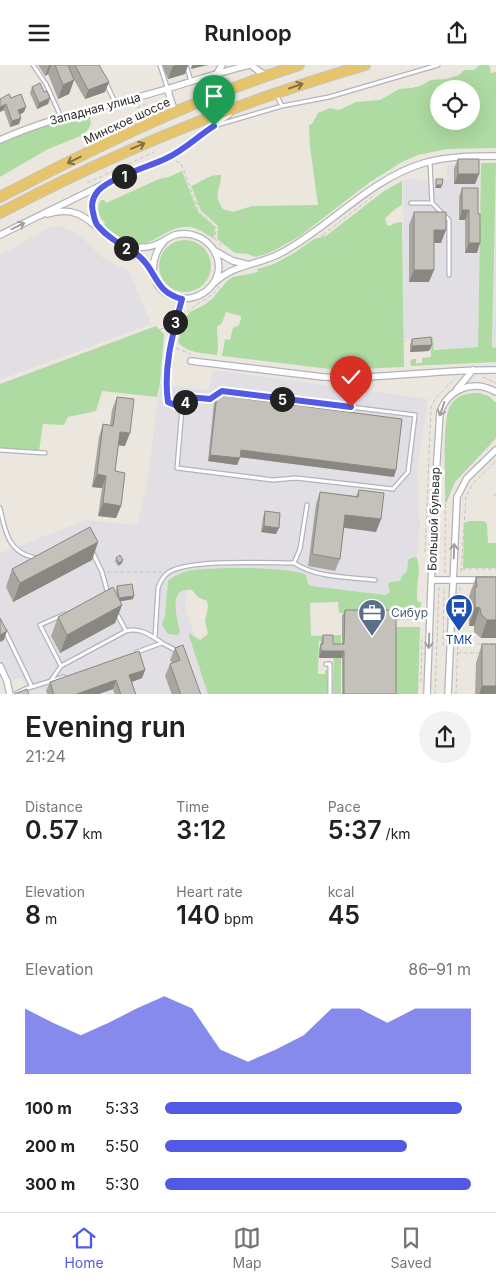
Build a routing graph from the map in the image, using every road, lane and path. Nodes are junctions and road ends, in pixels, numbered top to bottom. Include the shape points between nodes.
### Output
1 (32, 65) edge
2 (160, 65) edge
3 (186, 65) edge
4 (222, 65) edge
5 (250, 65) edge
6 (297, 65) edge
7 (365, 65) edge
8 (438, 65) edge
9 (431, 66) edge
10 (217, 73) junction
11 (270, 75) junction
12 (104, 78) edge
13 (191, 81) junction
14 (167, 88) junction
15 (276, 93) junction
16 (142, 96) junction
17 (206, 100) junction
18 (115, 102) junction
19 (240, 105) junction
20 (282, 105) junction
21 (141, 112) dead end
22 (175, 113) junction
23 (61, 117) junction
24 (214, 126) junction
25 (0, 140) edge
26 (154, 152) dead end
27 (496, 156) edge
28 (175, 160) dead end
29 (430, 162) junction
30 (87, 183) dead end
31 (110, 183) junction
32 (378, 193) dead end
33 (0, 197) edge
34 (196, 203) junction
35 (411, 203) dead end
36 (432, 203) junction
37 (0, 213) edge
38 (35, 217) junction
39 (96, 225) junction
40 (315, 233) junction
41 (0, 235) edge
42 (322, 235) junction
43 (165, 240) junction
44 (124, 247) junction
45 (213, 249) junction
46 (225, 250) dead end
47 (250, 264) junction
48 (153, 272) junction
49 (449, 275) dead end
50 (214, 283) junction
51 (182, 299) junction
52 (168, 327) dead end
53 (406, 342) dead end
54 (170, 346) junction
55 (191, 358) joint
56 (473, 369) junction
57 (496, 370) edge
58 (0, 385) edge
59 (455, 392) junction
60 (496, 392) edge
61 (480, 393) dead end
62 (496, 403) edge
63 (182, 408) junction
64 (446, 429) dead end
65 (0, 450) edge
66 (496, 450) edge
67 (45, 453) dead end
68 (496, 461) edge
69 (496, 494) edge
70 (493, 496) dead end
71 (307, 505) dead end
72 (0, 508) edge
73 (91, 549) edge
74 (40, 557) edge
75 (294, 563) junction
76 (440, 569) dead end
77 (445, 569) junction
78 (449, 569) dead end
79 (461, 569) junction
80 (496, 569) edge
81 (102, 572) junction
82 (168, 572) junction
83 (445, 573) dead end
84 (461, 573) dead end
85 (375, 580) dead end
86 (432, 580) junction
87 (453, 580) junction
88 (496, 580) edge
89 (439, 585) dead end
90 (444, 585) dead end
91 (460, 587) dead end
92 (439, 591) junction
93 (444, 591) junction
94 (448, 591) dead end
95 (100, 599) edge
96 (116, 612) edge
97 (66, 614) edge
98 (3, 625) edge
99 (126, 631) junction
100 (155, 638) junction
101 (162, 643) junction
102 (458, 644) junction
103 (496, 644) edge
104 (179, 652) edge
105 (134, 653) edge
106 (443, 653) dead end
107 (457, 653) junction
108 (486, 653) edge
109 (326, 664) dead end
110 (0, 666) edge
111 (61, 666) junction
112 (69, 675) edge
113 (50, 682) junction
114 (32, 687) junction
115 (12, 694) edge
116 (14, 694) edge
117 (330, 694) edge
118 (427, 694) edge
119 (435, 694) edge
120 (448, 694) edge
121 (456, 694) edge

1 - 23 lane via 46,84
2 - 14 lane
3 - 13 lane
4 - 10 street
5 - 10 street, Западная улица
5 - 11 street
6 - 11 highway, Минское шоссе
15 -> 7 highway
8 - 9 lane
9 - 20 lane via 329,97
10 - 13 street, Западная улица
10 - 17 street
11 - 17 highway, Минское шоссе
12 - 18 lane
13 - 14 street, Западная улица
14 - 16 street, Западная улица
14 - 22 street
15 - 19 highway
15 - 20 lane
16 - 18 street, Западная улица
16 - 21 path via 146,104 137,108
17 - 22 highway, Минское шоссе
18 - 23 street, Западная улица
19 - 24 street
37 -> 19 highway via 100,163
20 - 24 lane
22 -> 33 highway, Минское шоссе
23 - 25 street, Западная улица
24 - 31 street via 168,157
26 - 30 path
27 - 29 street via 455,157
28 - 34 path via 180,163
29 - 36 lane
29 - 40 street via 382,182
31 - 38 street
31 - 39 street via 98,191 94,199 92,206
32 - 42 path
34 - 40 path via 220,215 288,220
34 - 46 path via 199,211 216,227 215,239
35 - 36 lane
36 - 49 lane via 449,220
38 - 39 street via 66,210 78,213
41 -> 38 street
39 - 44 street
40 - 42 path
40 - 47 street via 270,259
42 - 53 path via 372,287 399,323
43 - 44 street via 147,247
43 - 45 street via 175,235 191,235 206,241
43 - 48 street via 153,261
44 - 48 street via 139,256
45 - 47 street via 233,261
45 - 50 street via 218,266
47 - 50 street via 233,269
48 - 51 street via 162,289
50 - 51 street via 200,295
51 - 54 street
52 - 58 path
54 - 55 path
54 - 63 lane via 165,385 168,402
55 - 56 street via 344,378
56 - 57 street
56 - 59 street, Большой бульвар
59 - 60 street via 472,386
59 -> 86 street, Большой бульвар via 444,402 440,412
61 - 62 path
63 - 63 lane via 188,397 210,399 222,391 415,415 408,472 393,489 296,478 273,480 177,468
64 - 77 path
65 - 67 lane
87 -> 66 street, Большой бульвар via 459,490
68 - 79 path via 475,481 466,496
69 - 70 path
71 - 75 lane via 300,549
72 - 74 lane via 13,547 30,557
73 - 81 lane
75 - 82 lane via 190,565
75 - 85 lane via 316,573
76 - 77 path
77 - 78 path
77 - 83 path
79 - 80 path
79 - 84 path
81 - 82 path
81 - 95 lane via 108,595
82 - 100 lane via 158,588
86 - 87 street
86 -> 118 street, Большой бульвар
87 - 88 street
87 - 120 street, Большой бульвар
89 - 92 path
90 - 93 path
91 - 102 path
92 - 93 path
92 - 119 path
93 - 94 path
93 - 106 path
96 - 99 lane
97 - 111 lane via 40,625
98 - 114 lane
99 - 100 lane via 133,629
99 - 111 lane
100 - 101 lane
101 - 104 lane
101 - 105 lane
102 - 103 path
102 - 107 path
107 - 108 path
107 - 121 path
109 - 117 lane via 330,664
110 - 115 street
111 - 113 lane
112 - 113 lane
113 - 114 lane
114 - 116 lane

